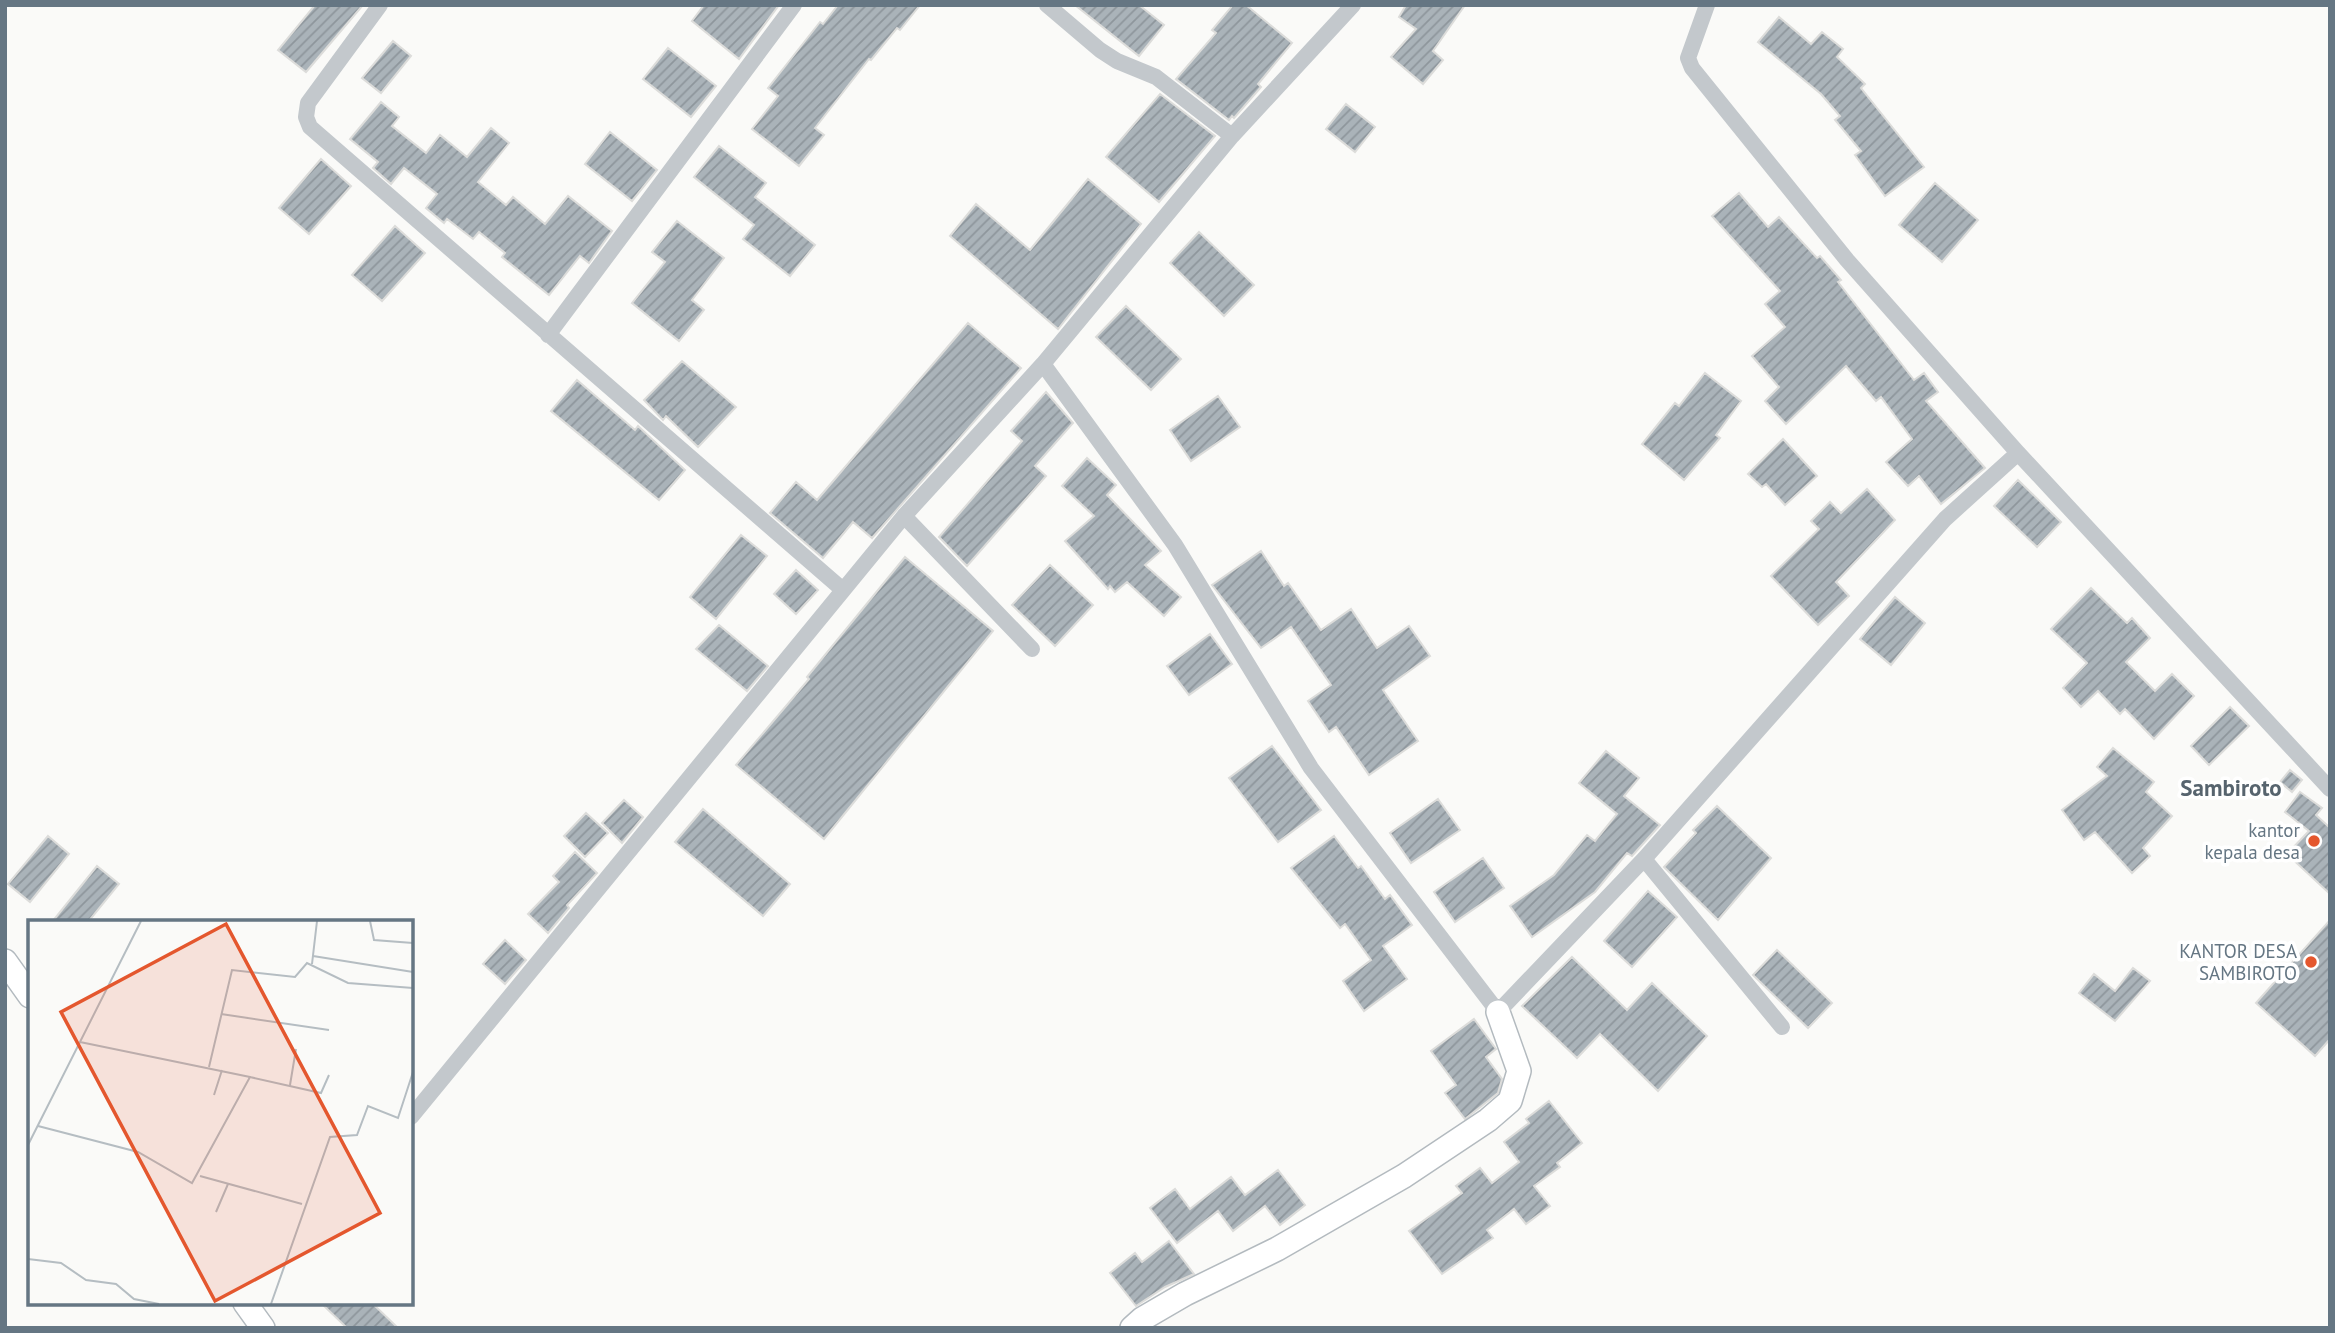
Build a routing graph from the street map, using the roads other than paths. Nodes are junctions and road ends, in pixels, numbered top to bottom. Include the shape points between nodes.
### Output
1 (380, 5) edge
2 (794, 5) edge
3 (1047, 5) edge
4 (1353, 5) edge
5 (1707, 5) edge
6 (1231, 136) junction
7 (548, 335) junction
8 (1043, 364) junction
9 (2018, 453) junction
10 (904, 516) junction
11 (843, 590) junction
12 (1032, 649) dead end
13 (2330, 789) edge
14 (1644, 859) junction
15 (5, 961) edge
16 (28, 993) edge
17 (1498, 1012) junction
18 (1782, 1027) dead end
19 (413, 1115) edge
20 (1132, 1328) edge

1 - 7 street via 308,103 310,127
2 - 7 street
3 - 6 street via 1100,50 1156,77
4 - 6 street
5 - 9 street via 1688,58 1847,260
6 - 8 street
7 - 11 street
8 - 10 street
8 - 17 street via 1175,545 1311,768
9 - 13 street
9 - 14 street via 1945,519
10 - 11 street
10 - 12 street
11 - 19 street
14 - 17 street
14 - 18 street
15 - 16 street
17 - 20 street via 1518,1071 1510,1101 1488,1120 1404,1176 1277,1249 1185,1294

